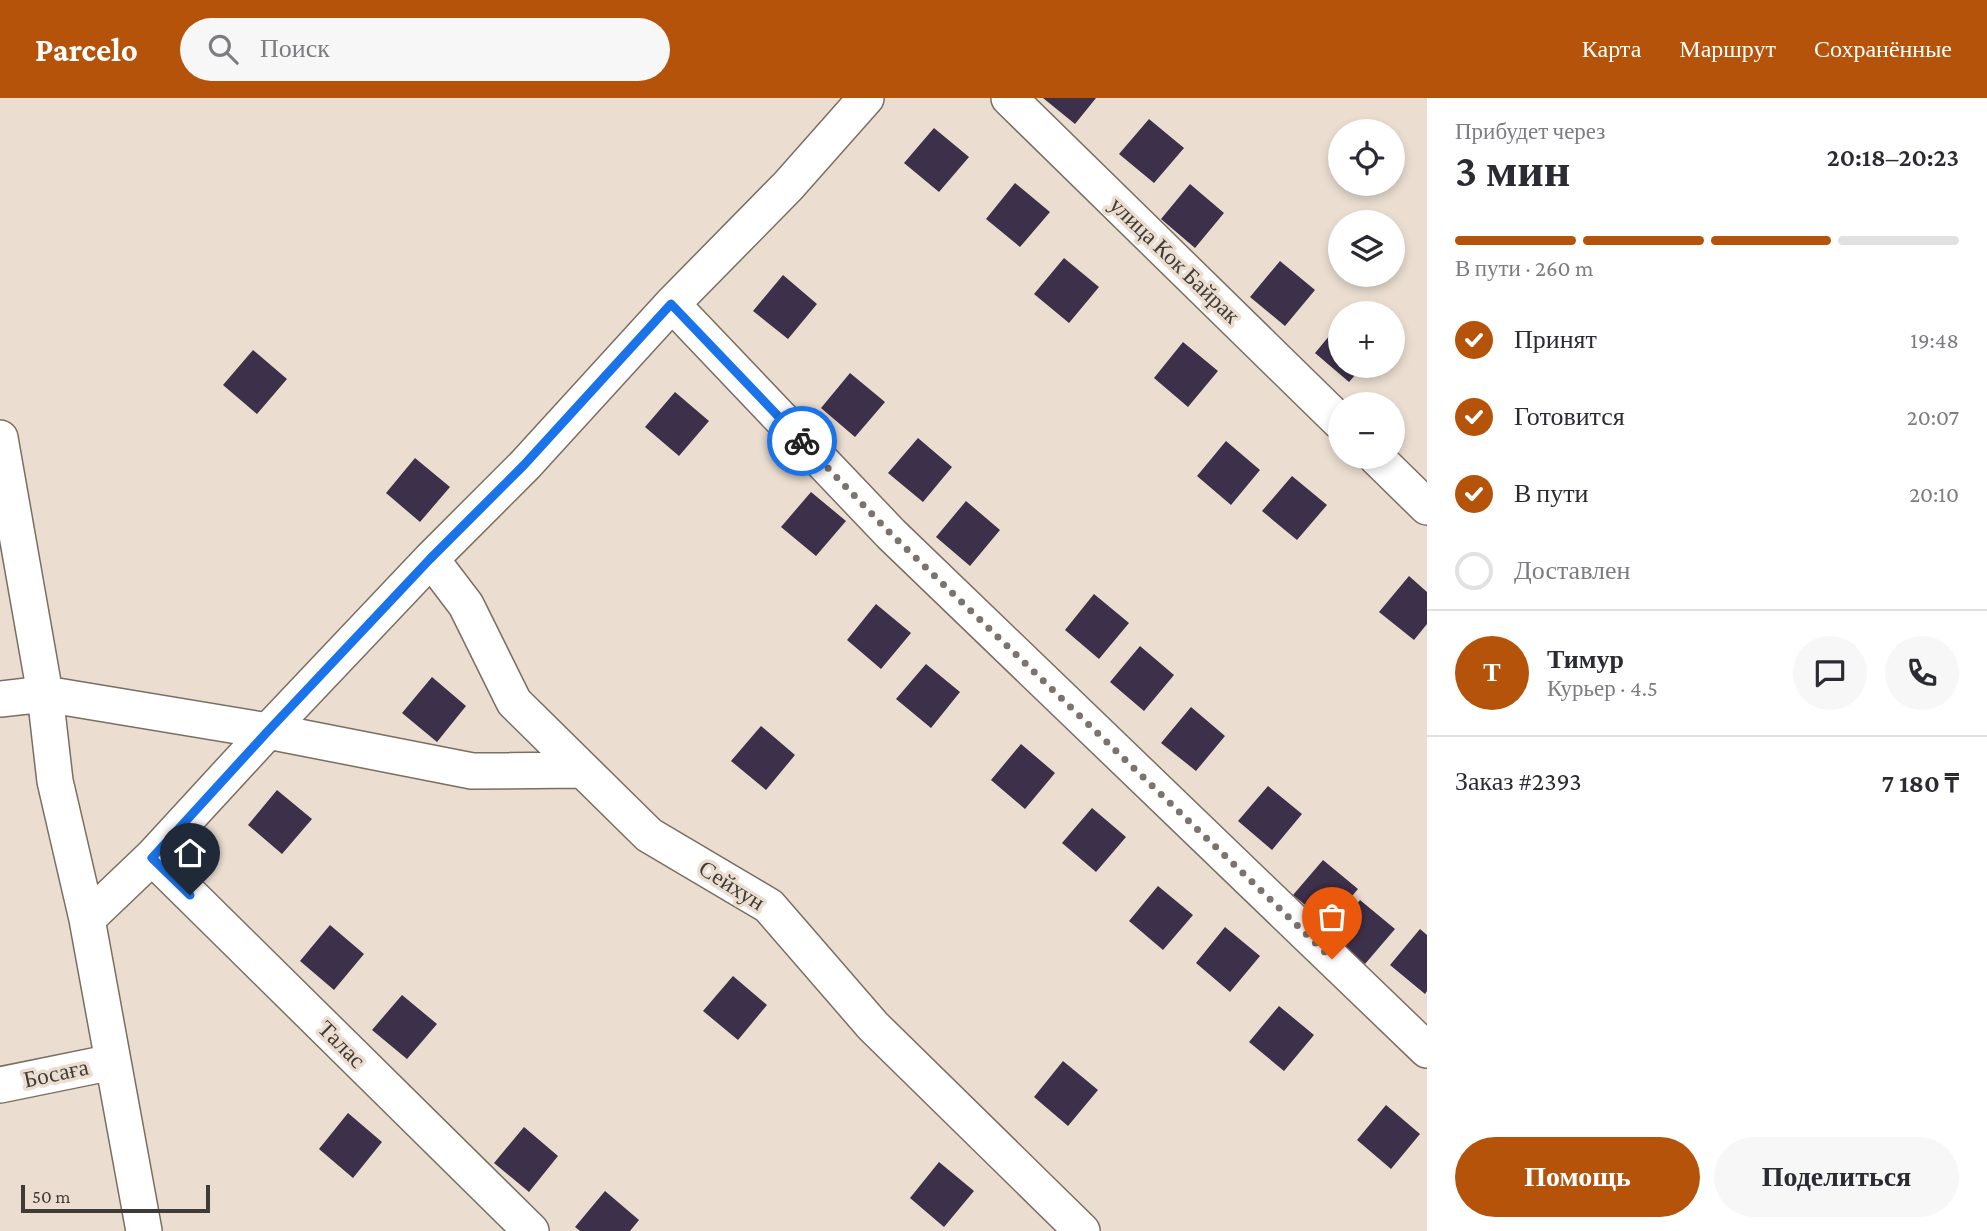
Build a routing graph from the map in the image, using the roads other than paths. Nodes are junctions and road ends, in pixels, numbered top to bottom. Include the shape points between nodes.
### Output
1 (866, 98) edge
2 (1009, 98) edge
3 (671, 304) junction
4 (1328, 410) edge
5 (0, 439) edge
6 (1388, 469) edge
7 (1427, 507) edge
8 (430, 559) junction
9 (45, 695) junction
10 (0, 699) edge
11 (268, 731) junction
12 (583, 770) junction
13 (152, 858) junction
14 (87, 919) junction
15 (1427, 1050) edge
16 (113, 1062) junction
17 (0, 1085) edge
18 (144, 1231) edge
19 (531, 1231) edge
20 (1082, 1231) edge

1 - 3 street via 788,186
2 - 4 street, улица Кок Байрак
3 - 8 street via 524,465
3 - 15 street via 891,534
5 - 9 street
6 - 7 street
8 - 11 street
8 - 12 street, Сейхун via 466,605 514,702
9 - 10 street
9 - 11 street
9 - 14 street via 55,781
11 - 12 street via 472,771
11 - 13 street
12 - 20 street, Сейхун via 649,835 769,906 873,1026
13 - 14 street
13 - 19 street, Талас
14 - 16 street
16 - 17 street, Босаға
16 - 18 street

